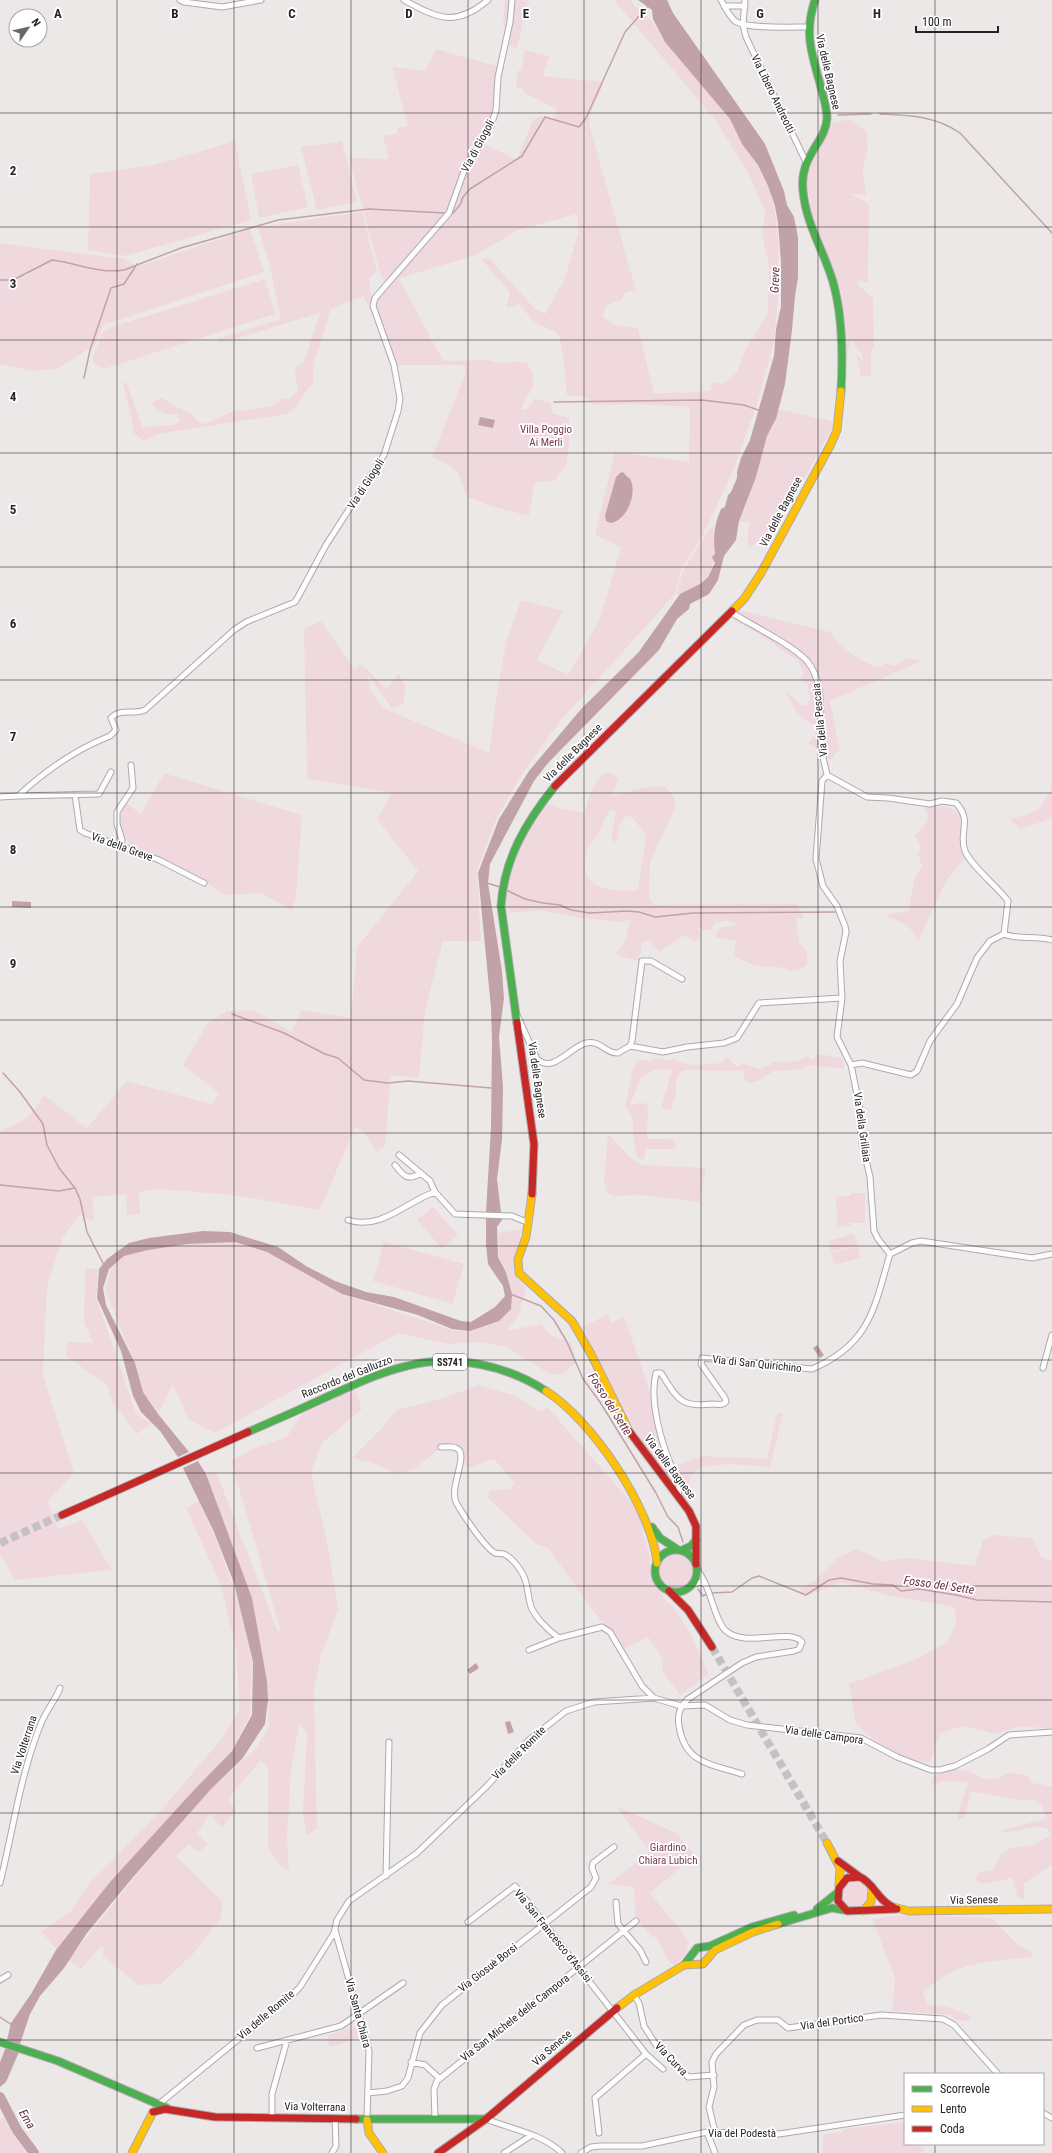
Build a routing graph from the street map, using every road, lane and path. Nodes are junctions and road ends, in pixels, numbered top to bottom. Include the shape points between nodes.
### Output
1 (180, 0) edge
2 (262, 0) edge
3 (404, 0) edge
4 (488, 0) edge
5 (512, 0) edge
6 (720, 0) edge
7 (814, 0) edge
8 (745, 3) edge
9 (724, 6) junction
10 (743, 24) junction
11 (807, 27) junction
12 (806, 162) junction
13 (732, 613) junction
14 (131, 765) dead end
15 (111, 772) dead end
16 (827, 775) junction
17 (75, 795) junction
18 (18, 796) junction
19 (0, 797) edge
20 (122, 847) junction
21 (204, 883) dead end
22 (1004, 934) junction
23 (1052, 940) edge
24 (682, 979) dead end
25 (842, 998) junction
26 (517, 1015) junction
27 (630, 1046) junction
28 (851, 1065) junction
29 (399, 1155) dead end
30 (395, 1165) dead end
31 (421, 1173) junction
32 (435, 1192) junction
33 (348, 1220) dead end
34 (529, 1223) junction
35 (890, 1254) junction
36 (1052, 1254) edge
37 (1052, 1335) edge
38 (1043, 1368) dead end
39 (441, 1447) dead end
40 (678, 1494) junction
41 (642, 1514) junction
42 (62, 1515) tunnel mouth
43 (696, 1540) junction
44 (679, 1550) junction
45 (657, 1563) junction
46 (697, 1567) junction
47 (708, 1588) junction
48 (668, 1590) junction
49 (690, 1592) junction
50 (694, 1616) junction
51 (559, 1638) junction
52 (712, 1648) tunnel mouth
53 (529, 1650) dead end
54 (60, 1688) dead end
55 (654, 1698) junction
56 (681, 1706) junction
57 (1052, 1732) edge
58 (389, 1742) dead end
59 (742, 1774) dead end
60 (827, 1842) tunnel mouth
61 (614, 1846) dead end
62 (838, 1860) junction
63 (386, 1876) junction
64 (865, 1880) junction
65 (0, 1883) edge
66 (871, 1886) junction
67 (838, 1890) junction
68 (616, 1902) dead end
69 (897, 1909) junction
70 (1052, 1909) edge
71 (844, 1910) junction
72 (811, 1912) junction
73 (860, 1912) junction
74 (636, 1921) dead end
75 (468, 1922) dead end
76 (544, 1924) junction
77 (335, 1930) junction
78 (624, 1932) junction
79 (704, 1948) junction
80 (692, 1954) junction
81 (708, 1957) junction
82 (646, 1962) dead end
83 (695, 1964) junction
84 (684, 1965) junction
85 (579, 1968) junction
86 (8, 1975) dead end
87 (0, 1980) edge
88 (404, 1983) dead end
89 (634, 1995) junction
90 (612, 2011) junction
91 (360, 2014) junction
92 (287, 2040) junction
93 (0, 2042) edge
94 (257, 2048) dead end
95 (646, 2054) junction
96 (411, 2062) junction
97 (663, 2069) dead end
98 (997, 2073) edge
99 (714, 2075) junction
100 (439, 2078) junction
101 (368, 2093) junction
102 (152, 2105) junction
103 (904, 2115) edge
104 (272, 2117) junction
105 (335, 2118) junction
106 (435, 2118) junction
107 (486, 2119) junction
108 (367, 2120) junction
109 (707, 2132) junction
110 (715, 2132) junction
111 (599, 2133) dead end
112 (532, 2135) junction
113 (132, 2153) edge
114 (332, 2153) edge
115 (384, 2153) edge
116 (438, 2153) edge
117 (504, 2153) edge
118 (562, 2153) edge
119 (581, 2153) edge
120 (715, 2153) edge

1 - 2 street via 222,7
3 - 4 street via 431,14 446,18 466,14
5 - 18 street, Via di Giogoli via 498,77 496,110 491,126 464,171 449,213 385,283 375,298 373,306 394,365 400,399 384,455 326,545 298,597 291,604 246,622 234,630 145,710 138,713 114,714 111,718 116,730 114,733 63,759 40,775
6 - 9 street
7 - 11 main road, Via delle Bagnese
8 - 9 street
8 - 10 street
9 - 10 street via 733,20
10 - 11 street
10 - 12 street, Via Libero Andreotti via 749,42
11 - 12 main road, Via delle Bagnese via 807,37 827,118 824,132
12 - 13 main road, Via delle Bagnese via 803,173 807,210 813,234 831,275 839,306 841,368 837,429 756,581
13 - 16 street, Via della Pescaia via 792,649 806,661 814,673 820,699 822,746
13 - 26 main road, Via delle Bagnese via 556,785 521,834 505,868 501,894
14 - 20 street via 133,788 117,812
15 - 17 street via 99,794
16 - 22 street via 866,797 930,804 942,801 956,803 964,814 965,851 993,886 1008,900
16 - 25 street, Via della Grillaia via 822,781 816,858 823,886 837,906 845,926 840,961
17 - 18 street
17 - 20 street, Via della Greve via 80,830
18 - 19 street
20 - 21 street, Via della Greve via 158,860
22 - 23 street via 1037,936
22 - 28 street via 990,942 978,958 957,1004 930,1041 917,1071 911,1074 862,1063
24 - 27 street via 651,960 642,961
25 - 27 street via 759,1003 737,1038 724,1043 663,1052
25 - 28 street, Via della Grillaia via 837,1037
26 - 27 street via 537,1059 542,1064 557,1061 586,1043 600,1044 614,1053
26 - 34 main road, Via delle Bagnese via 534,1144
28 - 35 street, Via della Grillaia via 859,1104 862,1143 870,1177 874,1231
29 - 31 street
30 - 31 street via 404,1177 414,1177
31 - 32 street via 430,1181
32 - 33 street via 424,1195 386,1217 357,1223
32 - 34 street via 455,1214 512,1216
34 - 40 main road, Via delle Bagnese via 518,1258 519,1273 572,1322 591,1354 624,1423 652,1464
35 - 36 street via 912,1243 921,1242 1026,1258 1046,1257
35 - 40 street, Via di San Quirichino via 877,1299 864,1328 854,1343 824,1364 812,1369 702,1358 701,1364 725,1398 726,1402 722,1405 702,1406 684,1403 661,1373 656,1373 657,1418 666,1453 679,1486
37 - 38 street
39 - 51 street via 455,1447 461,1455 462,1461 454,1483 454,1495 464,1515 488,1547 495,1553 504,1554 522,1572 532,1609
40 - 43 main road, Via delle Bagnese via 694,1522
41 - 42 main road, Raccordo del Galluzzo / SS741 via 603,1448 587,1427 554,1396 527,1380 497,1369 464,1362 436,1362 408,1365 348,1387
41 - 44 main road, Raccordo del Galluzzo / SS741 via 660,1538
41 - 45 main road, Raccordo del Galluzzo / SS741 via 654,1539
43 - 44 main road via 691,1546
43 - 46 main road, Via delle Bagnese
44 - 45 main road via 666,1552
44 - 46 main road, SS741 via 692,1557
45 - 48 main road, SS741 via 656,1577 662,1587
46 - 47 street
46 - 49 main road
47 - 49 street via 700,1582
47 - 56 street via 721,1624 729,1633 749,1639 796,1637 802,1642 794,1651 756,1657 742,1663
48 - 49 main road
48 - 50 main road, SS741
49 - 50 main road, SS741
50 - 52 main road, SS741
51 - 53 street
51 - 55 street via 602,1626 610,1632 642,1686
54 - 65 street, Via Volterrana via 40,1724 29,1759 8,1840
55 - 56 street, Via delle Romite
55 - 63 street, Via delle Romite via 594,1702 566,1711 553,1719 417,1853
56 - 57 street, Via delle Campora via 705,1705 730,1720 747,1724 861,1738 897,1757 932,1770 955,1766 1009,1735
56 - 59 street via 679,1724 682,1740 688,1750 695,1757
58 - 63 street
60 - 62 main road
61 - 76 street, Via Giosuè Borsi via 593,1863 596,1878 594,1883
62 - 64 main road
62 - 67 main road via 842,1872
63 - 77 street, Via delle Romite via 349,1901 337,1920
64 - 66 main road, Via Senese
64 - 67 main road, Via Senese via 860,1877 849,1878
66 - 69 main road, Via Senese via 882,1901
66 - 73 main road via 871,1902
67 - 71 main road via 838,1901
67 - 72 main road, Via Senese
68 - 78 street via 618,1924
69 - 70 main road, Via Senese
69 - 73 main road, Via Senese
71 - 72 main road, Via Senese via 832,1908
71 - 73 main road, Via Senese
72 - 79 main road, Via Senese via 764,1923
72 - 81 main road, Via Senese via 753,1932 715,1950
74 - 78 street, Via San Michele delle Campora
75 - 76 street, Via San Francesco d'Assisi via 516,1886
76 - 85 street, Via San Francesco d'Assisi
76 - 96 street, Via Giosuè Borsi via 442,2005 420,2033
77 - 91 street, Via Santa Chiara
77 - 102 street, Via delle Romite via 300,1987 290,1997
78 - 82 street via 640,1950
78 - 85 street, Via San Michele delle Campora
79 - 80 main road, Via Senese via 697,1948
79 - 81 main road
80 - 83 main road
80 - 84 main road, Via Senese
81 - 83 main road, Via Senese via 703,1964
83 - 84 main road, Via Senese
84 - 89 main road, Via Senese
85 - 90 street, Via San Francesco d'Assisi via 610,2005
85 - 100 street, Via San Michele delle Campora
86 - 87 street
88 - 91 street
89 - 90 main road, Via Senese
89 - 99 street, Via Curva via 644,2026 658,2048 688,2077
90 - 95 street, Via San Francesco d'Assisi
90 - 107 main road, Via Senese
91 - 92 street via 341,2026
91 - 101 street, Via Santa Chiara via 369,2051
92 - 94 street
92 - 104 street via 272,2094
93 - 102 main road via 79,2069
95 - 97 street, Via San Francesco d'Assisi
95 - 111 street via 595,2098
96 - 100 street via 428,2066
96 - 101 street, Via Giosuè Borsi via 408,2078 402,2086
98 - 99 street, Via del Portico via 948,2020 920,2016 881,2016 788,2028 778,2020 750,2022 739,2029 716,2054 712,2062
99 - 110 street, Via del Portico via 709,2108
100 - 106 street via 434,2089
101 - 108 street, Via Santa Chiara
102 - 104 main road, Via Volterrana via 210,2117
102 - 113 main road
103 - 110 street, Via del Podestà via 779,2134
104 - 105 main road, Via Volterrana
105 - 108 main road, Via Volterrana
105 - 114 street via 336,2146
106 - 107 main road, Via Volterrana
106 - 108 main road, Via Volterrana
107 - 112 street
107 - 116 main road, Via Senese
108 - 115 main road via 369,2133
109 - 110 street, Via del Podestà
109 - 119 street, Via del Podestà via 642,2146 591,2147
109 - 120 street
112 - 117 street
112 - 118 street via 556,2147

